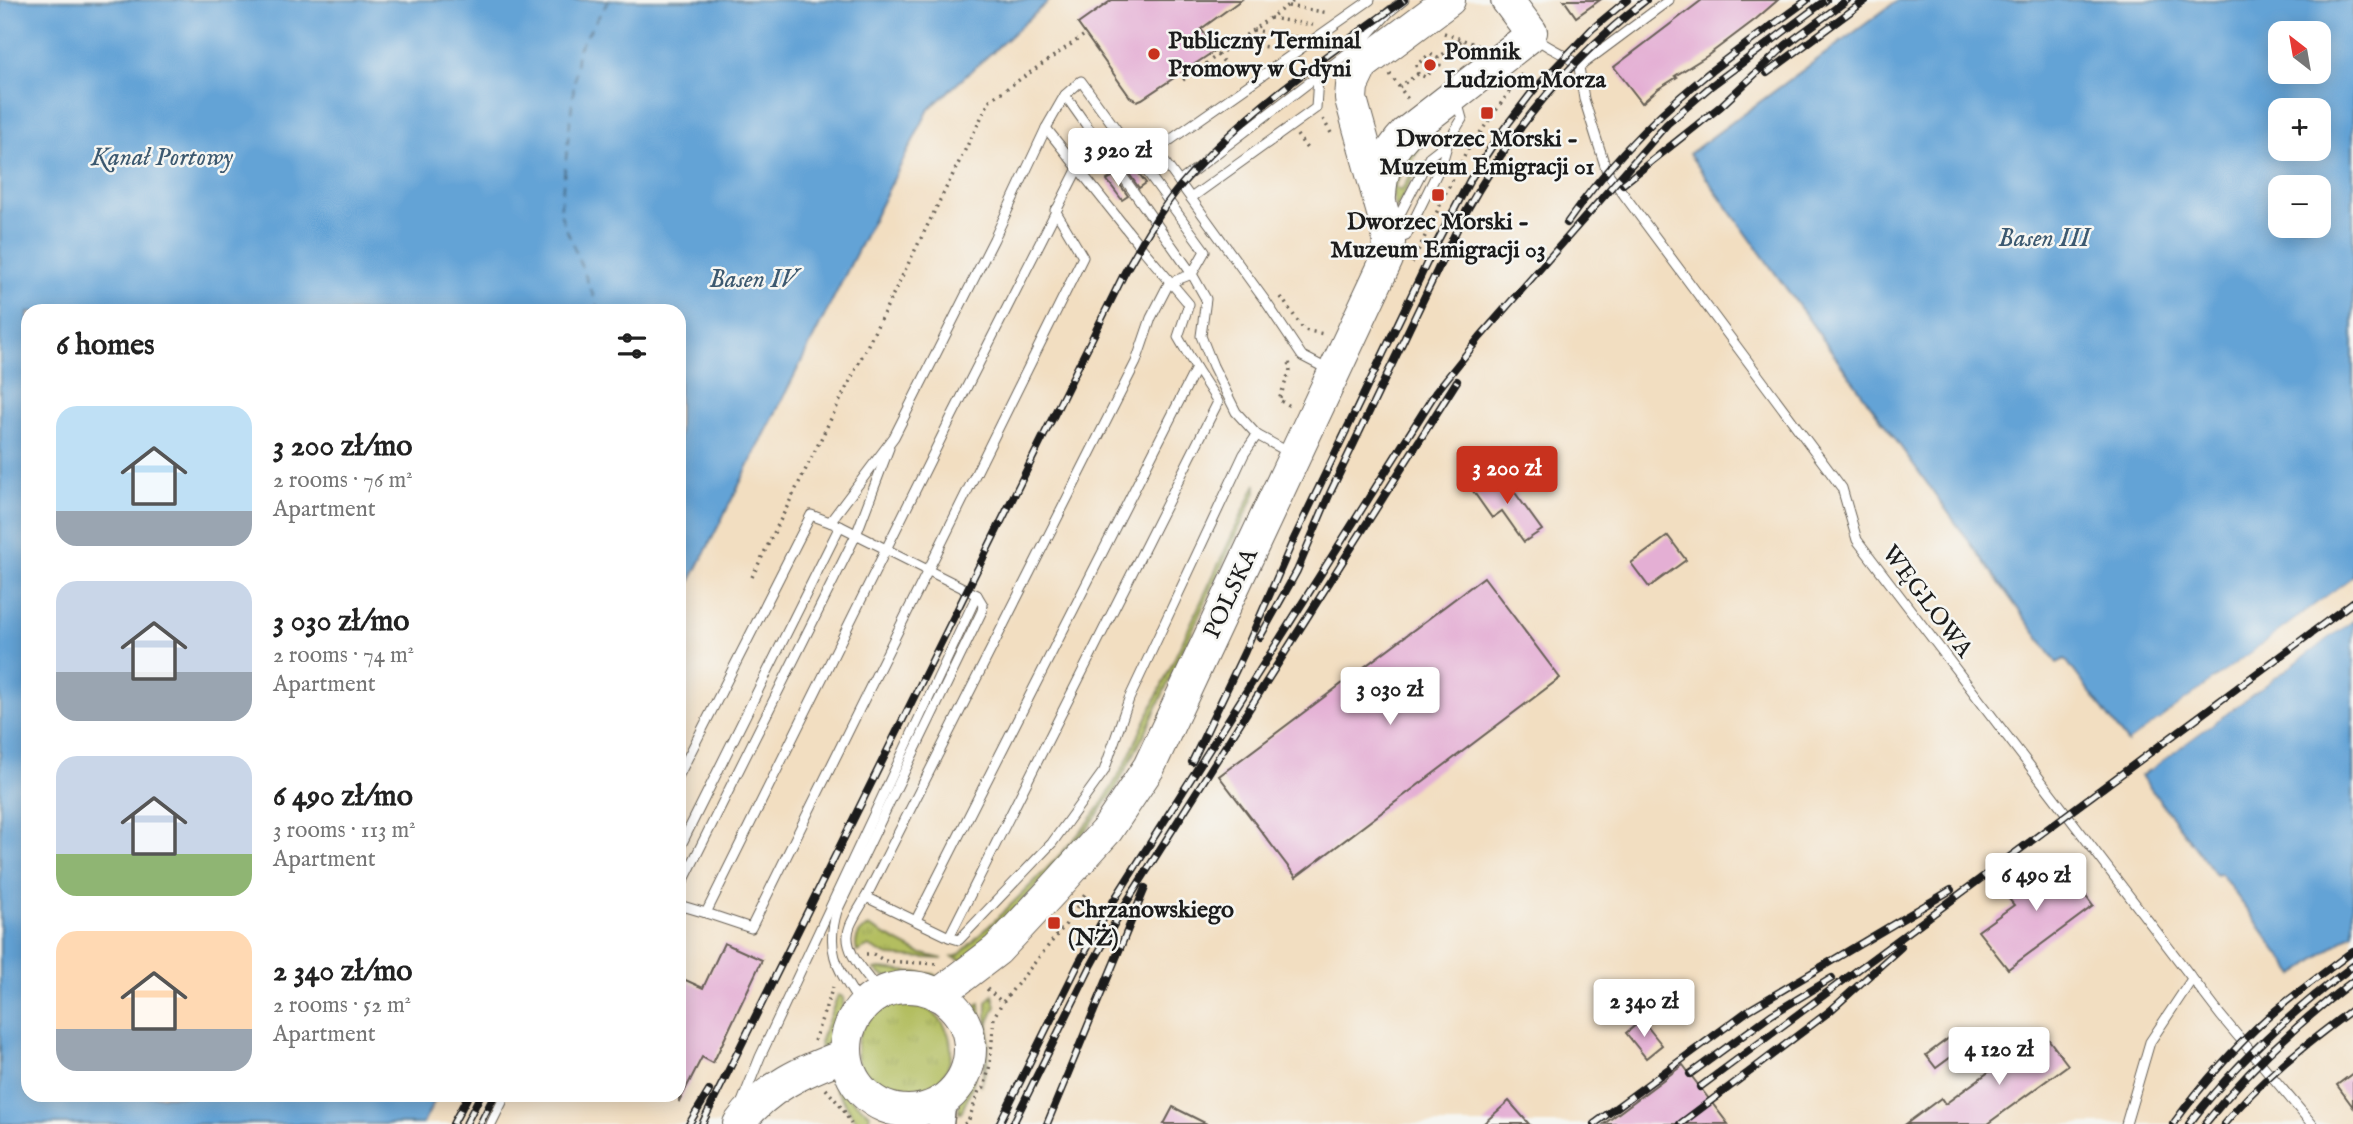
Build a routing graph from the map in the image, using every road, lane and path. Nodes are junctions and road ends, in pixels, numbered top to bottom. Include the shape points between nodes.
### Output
1 (1295, 0) edge
2 (1370, 0) edge
3 (1404, 0) edge
4 (1448, 0) edge
5 (1507, 0) edge
6 (1669, 0) edge
7 (1286, 6) junction
8 (1333, 13) dead end
9 (1270, 18) junction
10 (1316, 26) dead end
11 (1253, 30) junction
12 (1531, 32) junction
13 (1086, 34) dead end
14 (1401, 35) junction
15 (1298, 37) dead end
16 (1436, 37) dead end
17 (1462, 40) junction
18 (1236, 42) junction
19 (1362, 42) junction
20 (1283, 50) dead end
21 (1486, 51) dead end
22 (1217, 55) junction
23 (1438, 58) junction
24 (1578, 67) junction
25 (1388, 72) dead end
26 (1254, 74) dead end
27 (1418, 74) junction
28 (1318, 77) junction
29 (1183, 80) dead end
30 (1399, 87) junction
31 (1065, 94) junction
32 (1456, 94) junction
33 (1413, 106) dead end
34 (1326, 114) dead end
35 (1046, 128) junction
36 (1293, 129) dead end
37 (1331, 133) dead end
38 (1448, 142) junction
39 (1308, 150) dead end
40 (1078, 168) junction
41 (1179, 182) junction
42 (1191, 198) junction
43 (1055, 210) junction
44 (1385, 222) junction
45 (1192, 274) junction
46 (1169, 283) junction
47 (1276, 291) dead end
48 (1331, 329) dead end
49 (1324, 334) junction
50 (1322, 367) junction
51 (1196, 368) junction
52 (1296, 395) dead end
53 (1291, 406) dead end
54 (1257, 435) junction
55 (894, 437) junction
56 (1294, 455) junction
57 (830, 522) junction
58 (840, 526) junction
59 (856, 535) junction
60 (886, 550) junction
61 (927, 570) junction
62 (752, 577) dead end
63 (977, 595) junction
64 (686, 761) edge
65 (686, 835) edge
66 (686, 876) edge
67 (866, 897) junction
68 (686, 907) edge
69 (706, 913) junction
70 (916, 920) junction
71 (949, 937) junction
72 (866, 954) dead end
73 (948, 965) dead end
74 (2192, 978) junction
75 (833, 987) dead end
76 (991, 992) dead end
77 (871, 1000) junction
78 (1002, 1003) dead end
79 (949, 1004) junction
80 (811, 1048) dead end
81 (846, 1055) junction
82 (822, 1085) dead end
83 (979, 1091) dead end
84 (502, 1102) dead end
85 (936, 1114) edge
86 (884, 1116) edge
87 (491, 1124) edge
88 (734, 1124) edge
89 (739, 1124) edge
90 (851, 1124) edge
91 (964, 1124) edge
92 (2126, 1124) edge
93 (2312, 1124) edge

1 - 7 path
2 - 41 lane via 1156,150
3 - 19 lane
4 - 14 highway
5 - 12 highway
6 - 24 lane
7 - 8 path
7 - 9 path
9 - 10 path
9 - 11 path
11 - 15 path
11 - 18 path
12 - 24 lane
12 - 32 highway, POLSKA
13 - 62 path via 990,100
14 - 19 lane
14 - 44 highway via 1362,65 1352,86 1351,99
16 - 17 path via 1441,32
17 - 21 path
17 - 23 path
18 - 20 path
18 - 22 path
19 - 28 lane
22 - 26 path via 1227,65 1249,68
22 - 29 path
23 - 27 path via 1440,65 1424,77
23 - 27 path via 1430,54 1416,65
24 - 74 lane, WĘGLOWA via 1594,133 1614,183 1842,488 1857,540
25 - 30 path
27 - 30 path
28 - 41 lane
28 - 42 lane via 1315,108
30 - 33 path
31 - 35 lane
31 - 45 lane
31 - 45 lane via 1081,81 1198,241 1205,251
32 - 38 lane via 1462,119
32 - 44 highway, POLSKA via 1394,146 1383,170
34 - 37 path via 1320,114
35 - 40 lane
35 - 55 lane
36 - 39 path
38 - 44 lane via 1430,156 1400,214
38 - 44 lane via 1406,236
40 - 43 lane
40 - 46 lane
41 - 42 lane
42 - 50 lane via 1302,356
43 - 60 lane
43 - 61 lane via 1083,257
44 - 50 highway, POLSKA via 1387,259
45 - 46 lane
45 - 54 lane via 1206,299 1201,336 1213,366 1237,412
46 - 51 lane via 1189,304 1178,337
46 - 67 lane via 1136,362
47 - 49 path via 1304,330
48 - 49 path
49 - 50 path
50 - 56 highway, POLSKA
51 - 70 lane
51 - 71 lane via 1218,402
52 - 53 path
54 - 56 lane
54 - 71 lane via 1129,699 1104,771 1052,843 959,940
55 - 57 lane
55 - 59 lane
56 - 79 highway, POLSKA via 1136,789 1107,830
57 - 58 lane
57 - 64 lane via 811,515
58 - 59 lane
58 - 65 lane
59 - 60 lane
59 - 66 lane
60 - 61 lane
60 - 69 lane
61 - 63 lane
61 - 69 lane via 751,928
63 - 77 lane via 982,611 833,924 835,958
63 - 88 lane via 760,1057
67 - 70 lane
67 - 77 lane via 850,926 848,942
68 - 69 lane
70 - 71 lane
72 - 73 path via 885,961
74 - 92 lane via 2150,1042
74 - 93 lane, WĘGLOWA
75 - 80 path
76 - 78 path
77 - 79 highway via 899,987 919,988
77 - 81 highway via 849,1029
79 - 85 highway via 967,1031 970,1050 958,1086
81 - 86 highway via 857,1085
81 - 89 highway via 777,1087
82 - 90 path
83 - 91 path
84 - 87 lane
85 - 86 highway via 908,1111

